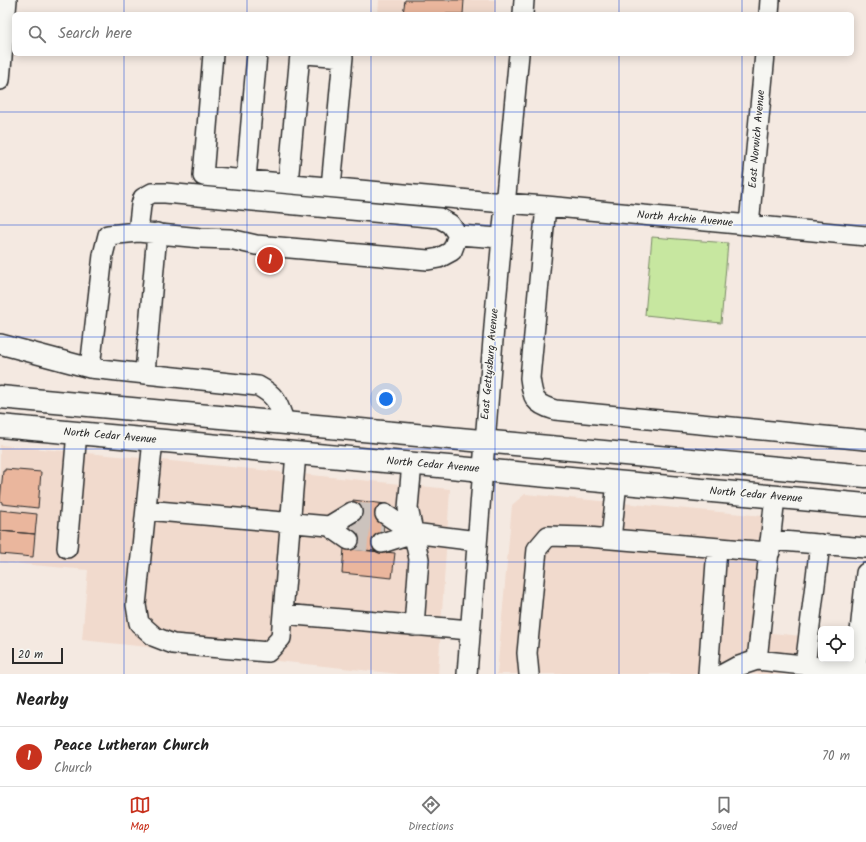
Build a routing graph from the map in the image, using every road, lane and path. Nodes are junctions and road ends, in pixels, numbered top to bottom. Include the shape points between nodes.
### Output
1 (7, 0) edge
2 (524, 0) edge
3 (770, 0) edge
4 (523, 12) edge
5 (769, 12) edge
6 (213, 56) edge
7 (257, 56) edge
8 (300, 56) edge
9 (331, 56) edge
10 (519, 56) edge
11 (765, 56) edge
12 (0, 80) edge
13 (246, 179) junction
14 (288, 183) junction
15 (331, 187) junction
16 (504, 203) junction
17 (546, 206) junction
18 (749, 225) junction
19 (138, 232) junction
20 (157, 234) junction
21 (458, 235) junction
22 (866, 236) edge
23 (501, 238) junction
24 (0, 344) edge
25 (90, 368) junction
26 (145, 373) junction
27 (0, 397) edge
28 (285, 423) junction
29 (0, 426) edge
30 (77, 432) junction
31 (153, 440) junction
32 (866, 440) edge
33 (484, 441) junction
34 (296, 453) junction
35 (412, 463) junction
36 (482, 470) junction
37 (866, 476) edge
38 (866, 481) edge
39 (617, 482) junction
40 (775, 497) junction
41 (866, 506) edge
42 (146, 510) junction
43 (291, 523) junction
44 (351, 526) tunnel mouth
45 (413, 533) junction
46 (611, 539) junction
47 (477, 541) junction
48 (820, 544) junction
49 (770, 546) junction
50 (67, 548) dead end
51 (717, 548) junction
52 (866, 548) edge
53 (866, 573) edge
54 (283, 614) junction
55 (414, 626) junction
56 (470, 630) junction
57 (757, 660) junction
58 (806, 666) junction
59 (861, 672) edge
60 (467, 674) edge
61 (529, 674) edge
62 (708, 674) edge
63 (723, 674) edge

1 - 12 street
2 - 4 street
3 - 5 street
6 - 13 street, North Archie Avenue via 203,176
7 - 13 street
8 - 14 street
9 - 15 street via 343,57
10 - 16 street, East Gettysburg Avenue
11 - 18 street, East Norwich Avenue
13 - 14 street, North Archie Avenue
14 - 15 street, North Archie Avenue
15 - 16 street, North Archie Avenue
16 - 17 street, North Archie Avenue
16 - 23 street, East Gettysburg Avenue
17 - 18 street, North Archie Avenue
17 - 32 street via 530,378 532,395 541,406 555,410
18 - 22 street, North Archie Avenue
19 - 20 street
19 - 21 street via 143,198 152,193 165,193 439,218 450,224
19 - 25 street via 108,235 103,255
20 - 21 street via 428,260 452,251
20 - 26 street
21 - 23 street
23 - 33 street, East Gettysburg Avenue
24 - 25 street
25 - 26 street
26 - 28 street via 258,386 269,392 276,401
27 - 28 main road
28 - 33 main road
29 - 30 main road, North Cedar Avenue
30 - 31 main road, North Cedar Avenue
30 - 50 street
31 - 34 main road, North Cedar Avenue
31 - 42 street
33 - 36 street, East Gettysburg Avenue
33 - 37 main road
34 - 35 main road, North Cedar Avenue
34 - 43 street
35 - 36 main road, North Cedar Avenue
35 - 45 street via 408,508
36 - 39 main road, North Cedar Avenue
36 - 47 street, East Gettysburg Avenue
38 - 40 main road via 858,484 791,483 783,485
39 - 40 main road, North Cedar Avenue
39 - 46 street
40 - 41 main road, North Cedar Avenue
40 - 49 street
42 - 43 street
42 - 54 street via 136,605 139,623 155,637 173,644 268,652 281,638
43 - 44 street
43 - 54 street
45 - 45 street via 383,529
45 - 47 street
45 - 55 street via 419,559
46 - 51 street
46 - 61 street via 548,536 537,549 527,653
47 - 56 street, East Gettysburg Avenue
48 - 49 street
48 - 52 street
48 - 58 street
49 - 51 street
49 - 57 street
51 - 62 street
53 - 59 street
54 - 55 street
55 - 56 street
56 - 60 street, East Gettysburg Avenue
57 - 58 street
57 - 63 street
58 - 59 street

